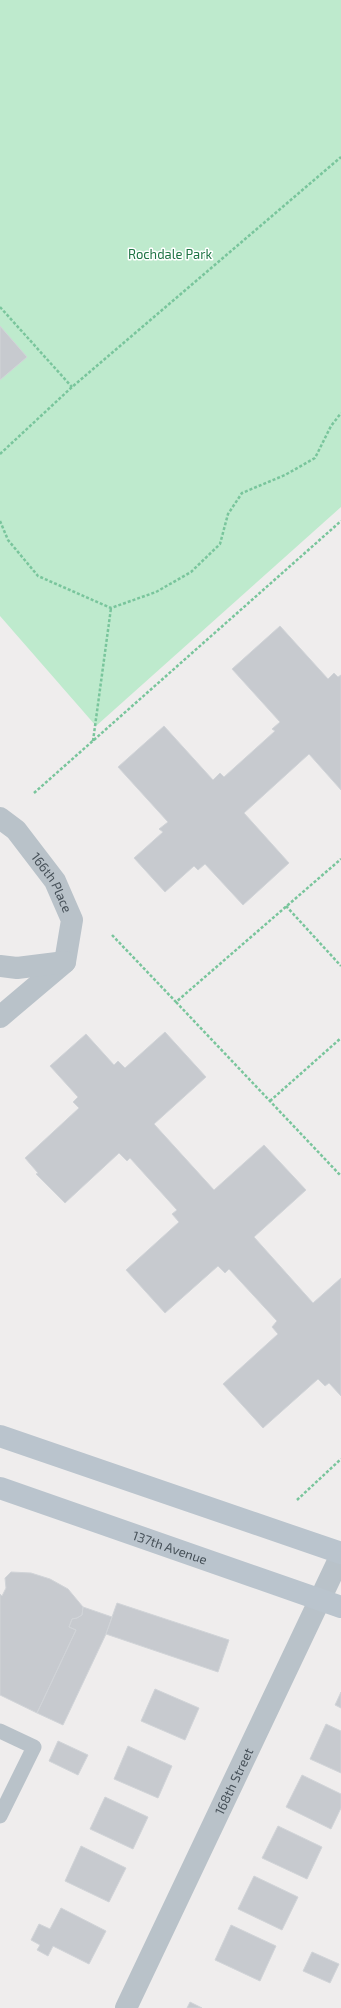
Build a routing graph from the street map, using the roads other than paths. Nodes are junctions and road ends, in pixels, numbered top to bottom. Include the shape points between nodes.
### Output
1 (0, 818) edge
2 (65, 962) junction
3 (0, 966) edge
4 (0, 1017) edge
5 (2, 1441) edge
6 (0, 1488) edge
7 (341, 1554) edge
8 (320, 1599) junction
9 (341, 1606) edge
10 (0, 1731) edge
11 (0, 1816) edge
12 (126, 2008) edge

1 - 2 street, 166th Place via 16,830 55,881 72,920
2 - 3 street via 17,968
2 - 4 street
5 - 7 street
6 - 8 street, 137th Avenue
7 - 8 street, 168th Street
8 - 9 street, 137th Avenue
8 - 12 street, 168th Street
10 - 11 lane via 34,1747

